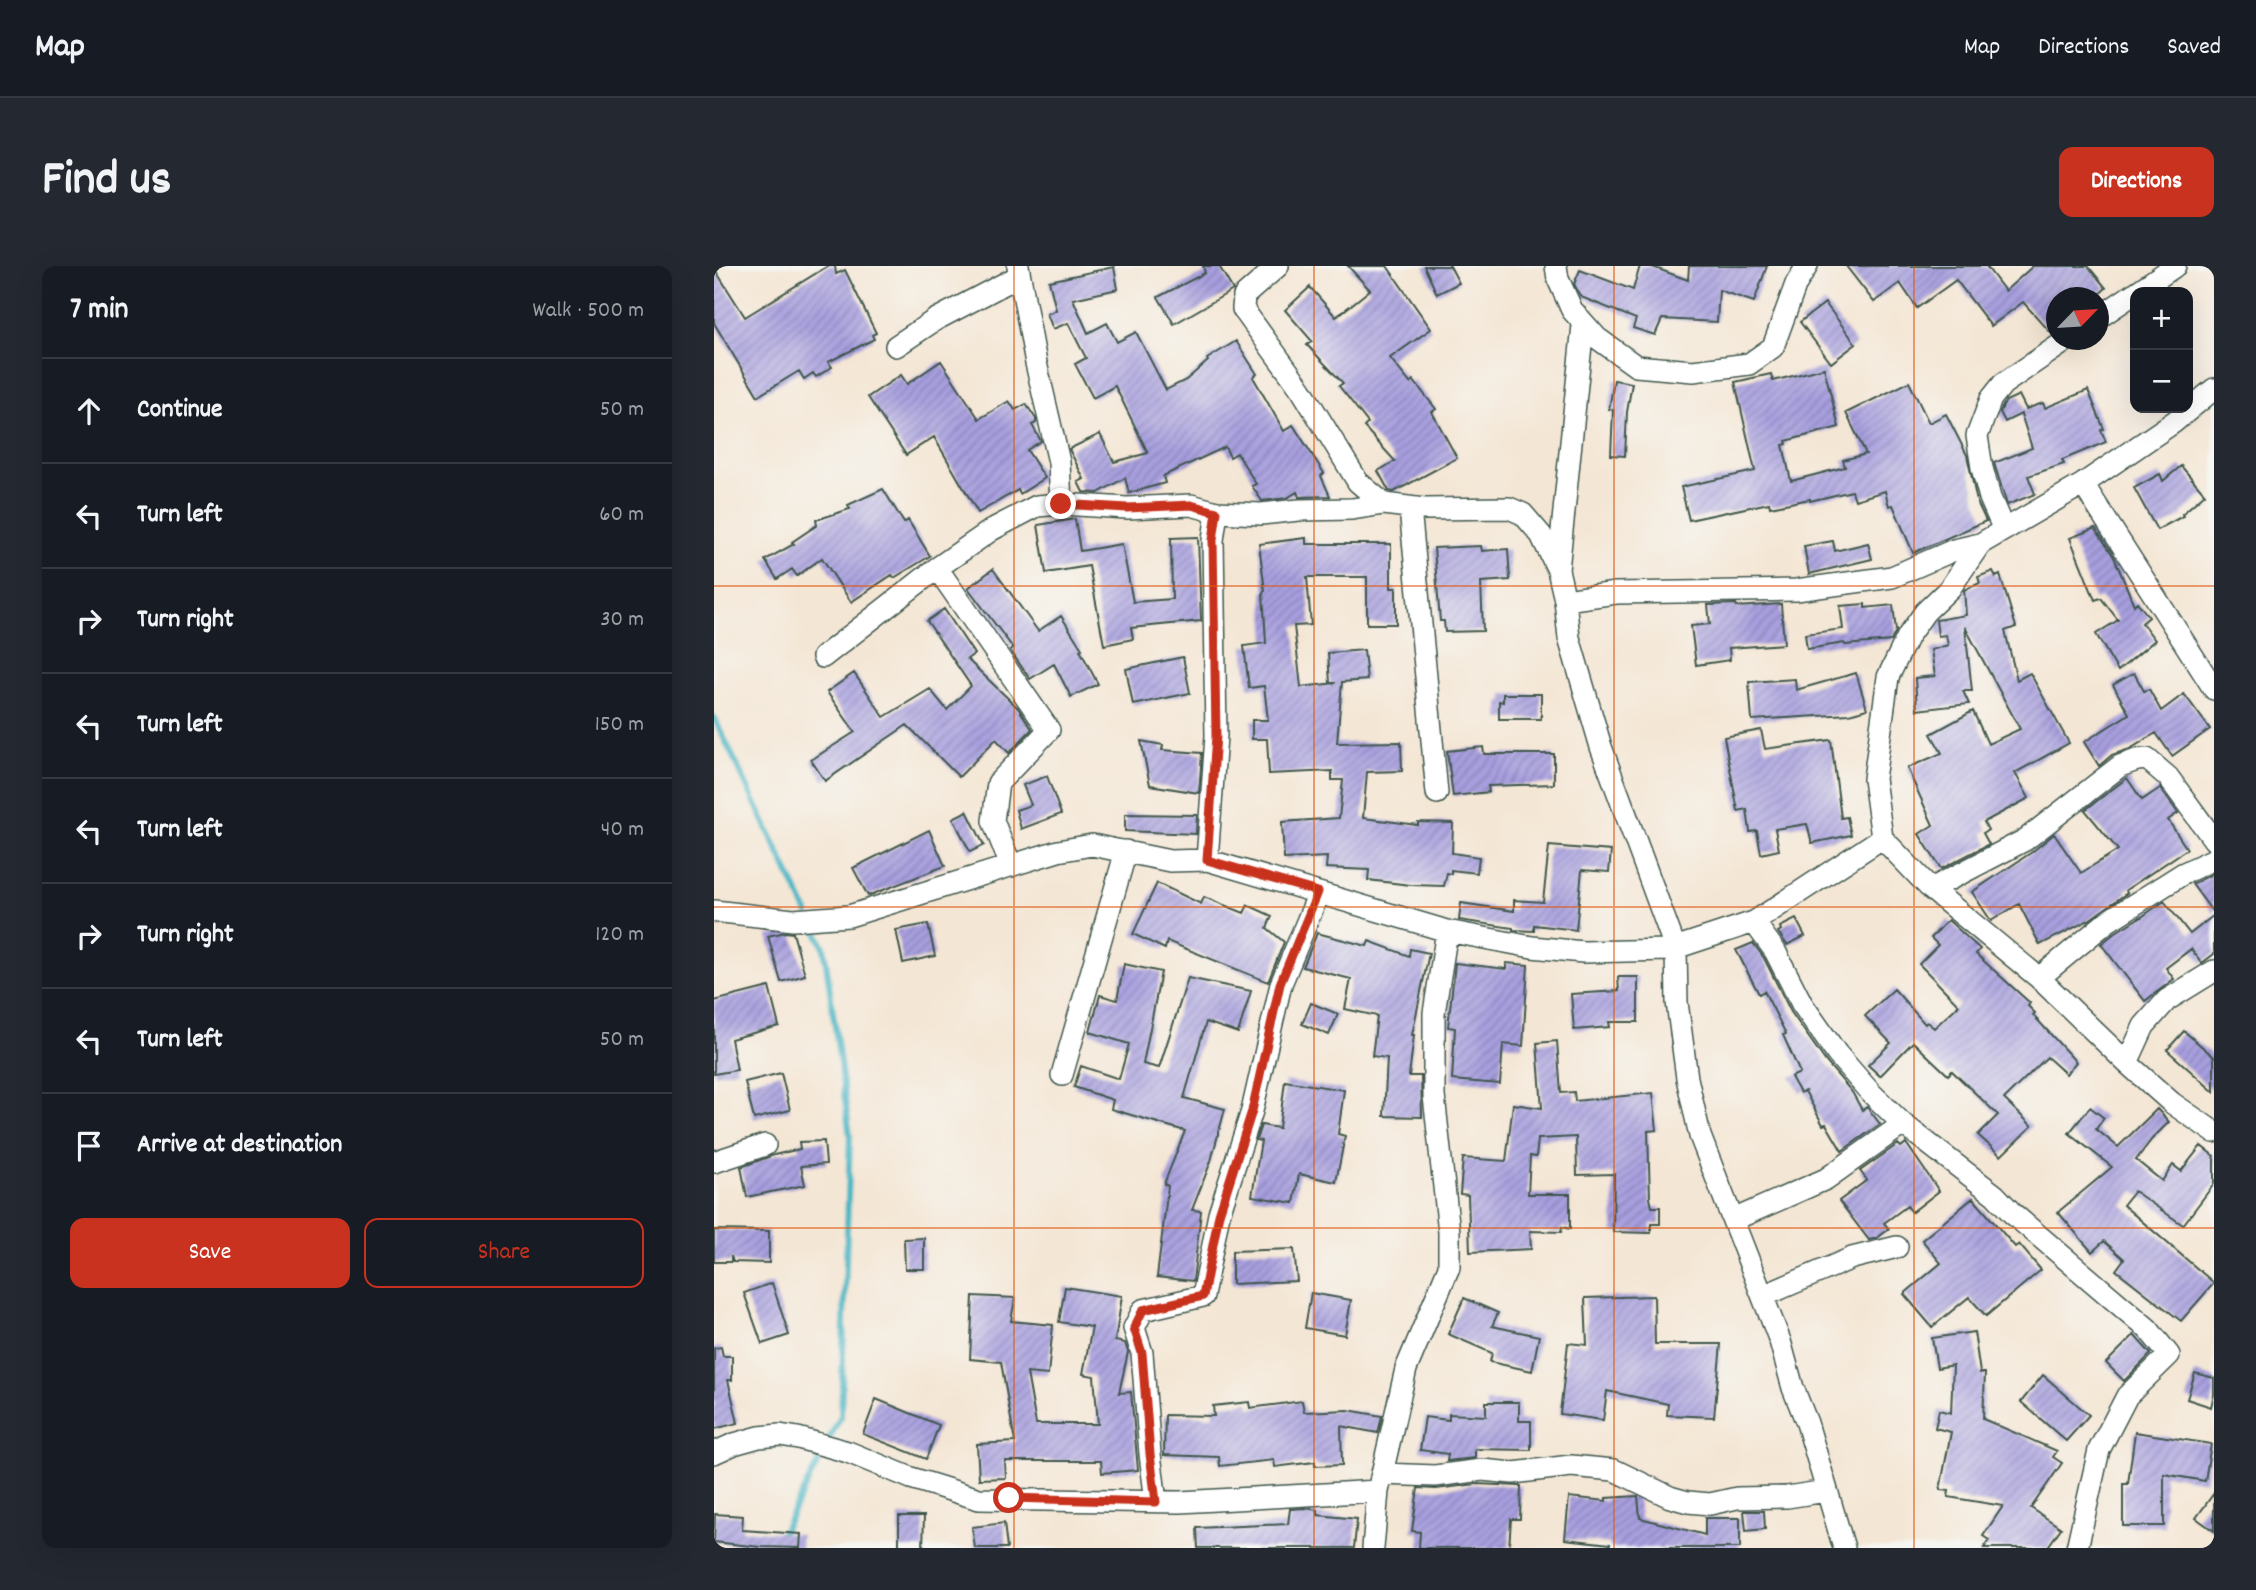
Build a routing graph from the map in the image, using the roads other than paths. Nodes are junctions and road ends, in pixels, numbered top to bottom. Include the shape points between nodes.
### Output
1 (1278, 266) edge
2 (1556, 266) edge
3 (1807, 266) edge
4 (2175, 266) edge
5 (1018, 271) edge
6 (2145, 287) edge
7 (2130, 297) edge
8 (2109, 311) edge
9 (1583, 325) junction
10 (896, 346) dead end
11 (2052, 350) edge
12 (2214, 389) edge
13 (1358, 482) junction
14 (2083, 484) junction
15 (1061, 504) junction
16 (1384, 504) junction
17 (1410, 508) junction
18 (1352, 509) junction
19 (1217, 512) junction
20 (2004, 530) junction
21 (1980, 544) junction
22 (937, 568) junction
23 (1558, 570) junction
24 (1565, 600) junction
25 (823, 657) dead end
26 (2214, 689) edge
27 (1437, 793) dead end
28 (1882, 838) junction
29 (2214, 840) edge
30 (1126, 852) junction
31 (2214, 859) edge
32 (1207, 860) junction
33 (1011, 866) junction
34 (1931, 889) junction
35 (1318, 892) junction
36 (714, 911) edge
37 (1754, 922) junction
38 (1447, 931) junction
39 (1676, 950) junction
40 (2214, 971) edge
41 (2039, 978) junction
42 (2127, 1063) junction
43 (1062, 1074) dead end
44 (1903, 1124) junction
45 (2214, 1132) edge
46 (765, 1145) dead end
47 (714, 1163) edge
48 (1732, 1220) junction
49 (1897, 1247) dead end
50 (1763, 1297) junction
51 (714, 1454) edge
52 (1380, 1482) junction
53 (1826, 1491) junction
54 (1156, 1502) junction
55 (1373, 1548) edge
56 (1844, 1548) edge
57 (2077, 1548) edge

1 - 13 street via 1244,296 1243,309 1301,389
2 - 9 street via 1564,296
3 - 9 street via 1773,347 1749,364 1693,371 1636,366
4 - 6 street
5 - 10 street
5 - 15 street via 1059,462
7 - 8 street
9 - 23 street
11 - 20 street via 2003,384 1991,399 1977,436 1990,498
12 - 14 street
13 - 16 street
13 - 18 street
14 - 20 street
14 - 26 street
15 - 19 street via 1191,505
15 - 22 street via 1037,506 993,529
16 - 17 street
16 - 18 street
17 - 23 street via 1509,508 1523,514 1541,535
17 - 27 street
18 - 19 street
19 - 32 street via 1213,540 1216,736
20 - 21 street
21 - 24 street via 1874,582 1796,590 1616,593
21 - 28 street via 1908,636 1888,677 1874,779
22 - 25 street
22 - 33 street via 1049,730 998,783 993,821
23 - 24 street
24 - 39 street via 1569,638 1601,747
28 - 34 street
28 - 37 street
29 - 34 street via 2168,777 2147,759 2137,760 2120,766 2025,840
30 - 32 street via 1170,861
30 - 33 street via 1092,845
30 - 43 street
31 - 41 street via 2108,920
32 - 35 street
33 - 36 street via 849,916 793,920
34 - 41 street
35 - 38 street
35 - 54 street via 1280,984 1252,1111 1219,1214 1203,1296 1143,1310 1134,1328 1142,1353
37 - 39 street
37 - 44 street via 1837,1054
38 - 39 street via 1583,952
38 - 52 street via 1434,1013 1434,1096 1449,1267 1406,1369
39 - 48 street via 1687,1078 1700,1136
40 - 42 street via 2167,1000 2144,1026
41 - 42 street
42 - 45 street
44 - 48 street via 1826,1179
44 - 57 street via 1995,1195 2148,1329 2169,1355 2127,1396 2099,1450
46 - 47 street
48 - 50 street
49 - 50 street via 1852,1258
50 - 53 street
51 - 54 street via 759,1437 780,1436 848,1452 979,1499
52 - 53 street via 1571,1466 1614,1470 1688,1502 1710,1504
52 - 54 street
52 - 55 street
53 - 56 street

